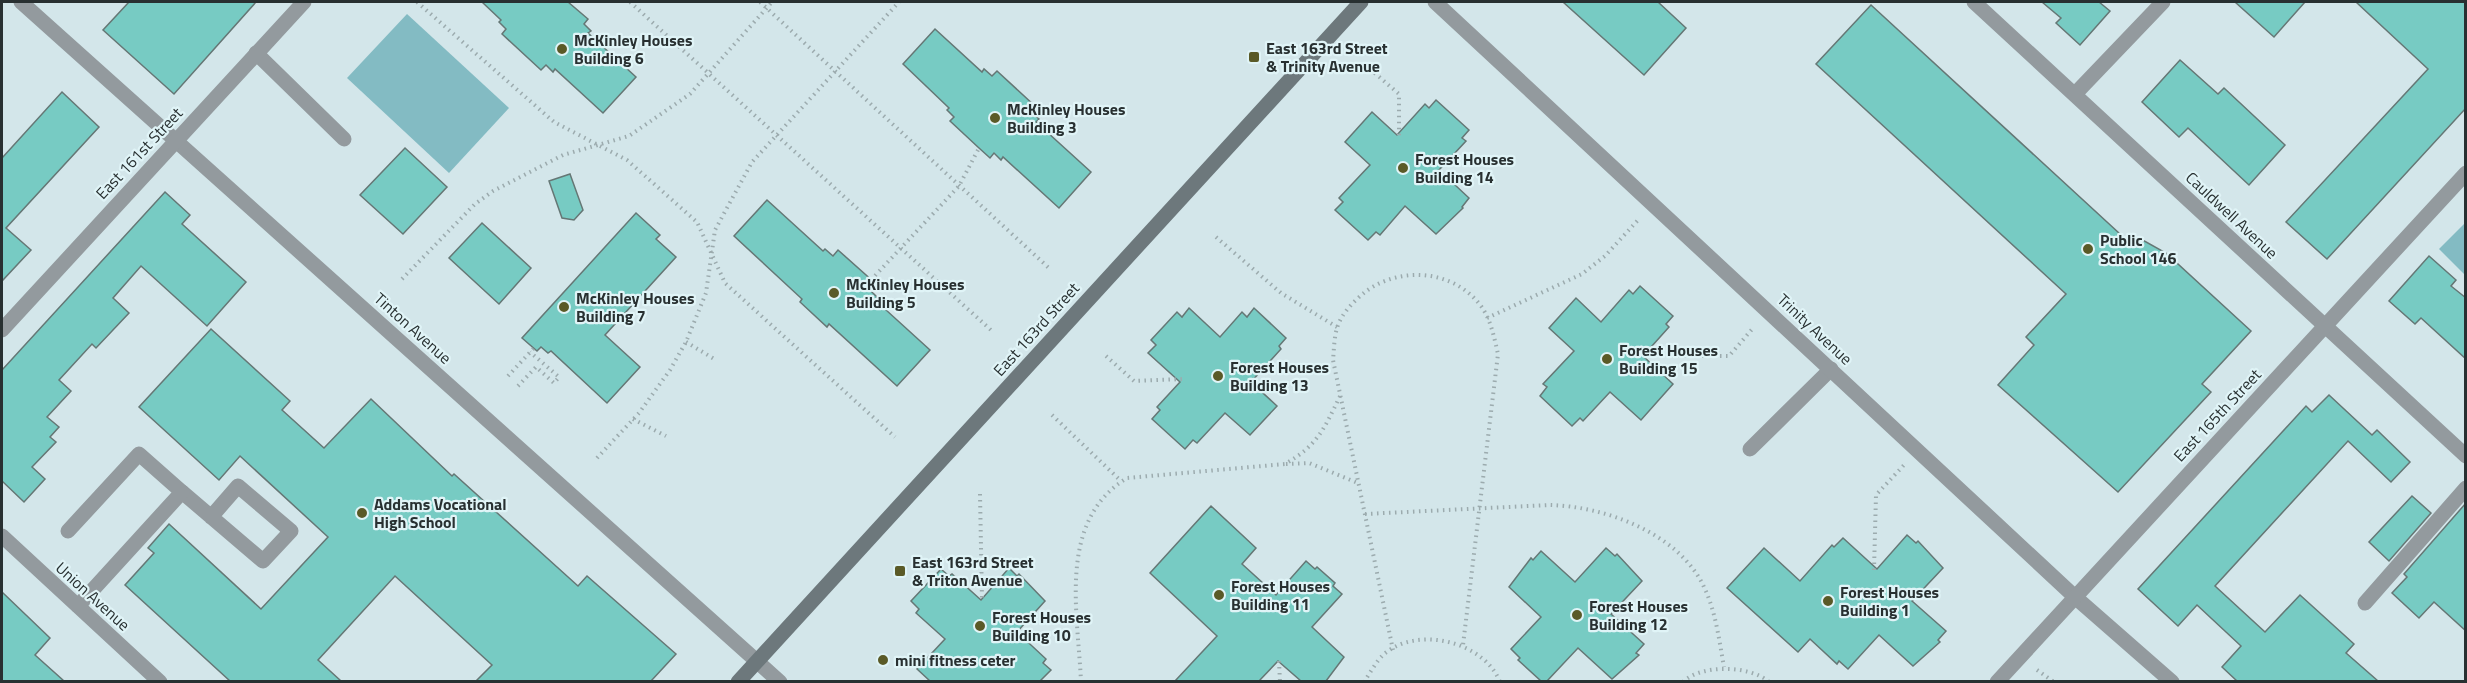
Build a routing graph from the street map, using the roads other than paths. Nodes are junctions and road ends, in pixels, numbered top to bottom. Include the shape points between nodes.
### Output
1 (21, 2) edge
2 (304, 2) edge
3 (1361, 2) edge
4 (1435, 2) edge
5 (1974, 2) edge
6 (2163, 2) edge
7 (256, 53) junction
8 (2075, 94) junction
9 (344, 139) dead end
10 (176, 140) junction
11 (2466, 173) edge
12 (2324, 326) junction
13 (2, 330) edge
14 (1831, 369) junction
15 (1750, 449) dead end
16 (2466, 456) edge
17 (2466, 488) edge
18 (182, 492) junction
19 (211, 517) junction
20 (68, 531) dead end
21 (2, 536) edge
22 (2075, 597) junction
23 (2365, 603) dead end
24 (78, 606) junction
25 (757, 660) junction
26 (160, 681) edge
27 (738, 681) edge
28 (780, 681) edge
29 (1997, 681) edge
30 (2172, 681) edge

1 - 10 street, Tinton Avenue
2 - 7 street, East 161st Street
3 - 25 main road, East 163rd Street
4 - 14 street, Trinity Avenue
5 - 8 street, Cauldwell Avenue
6 - 8 street
7 - 9 street
7 - 10 street, East 161st Street
8 - 12 street, Cauldwell Avenue
10 - 13 street, East 161st Street
10 - 25 street, Tinton Avenue
11 - 12 street, East 165th Street
12 - 16 street, Cauldwell Avenue
12 - 22 street, East 165th Street
14 - 15 street
14 - 22 street, Trinity Avenue
17 - 23 street
18 - 19 street
18 - 20 street via 139,454
18 - 24 street
19 - 19 street via 263,561 291,531 238,486
21 - 24 street, Union Avenue
22 - 29 street, East 165th Street
22 - 30 street, Trinity Avenue
24 - 26 street, Union Avenue
25 - 27 main road, East 163rd Street
25 - 28 street, Tinton Avenue

